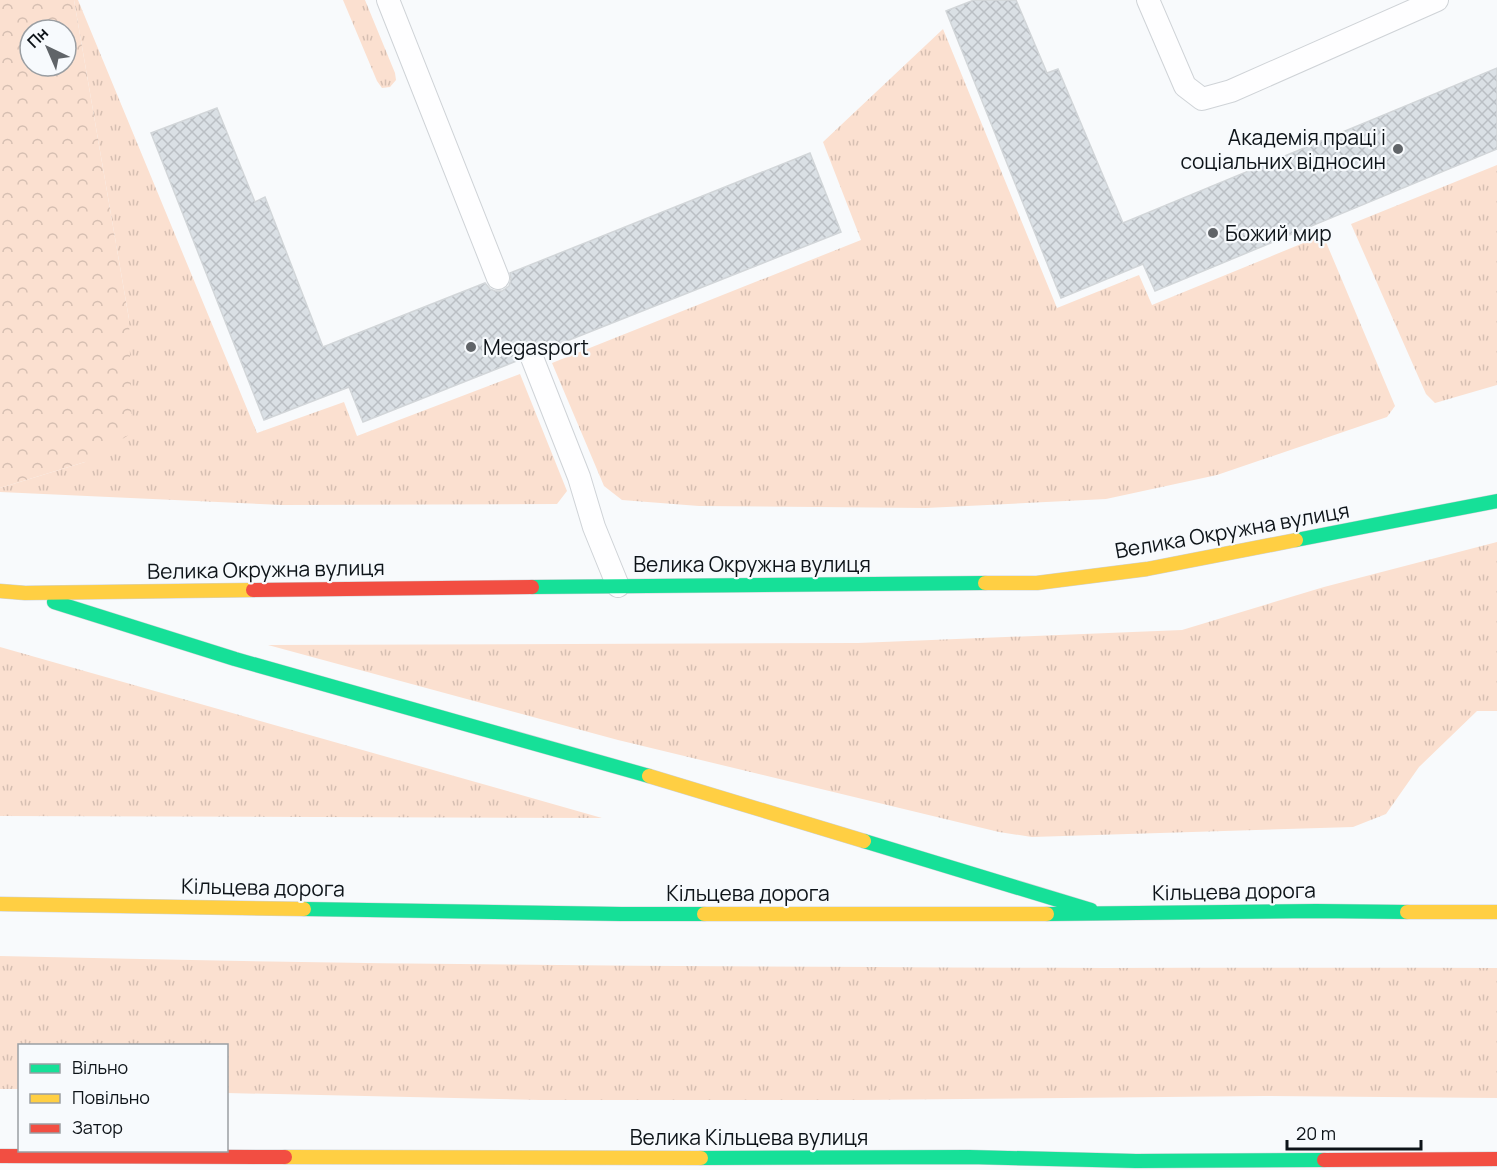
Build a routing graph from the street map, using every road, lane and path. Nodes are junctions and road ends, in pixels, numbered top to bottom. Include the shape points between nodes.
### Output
1 (388, 0) edge
2 (1148, 0) edge
3 (1437, 0) edge
4 (498, 278) dead end
5 (531, 355) dead end
6 (1497, 501) edge
7 (618, 586) junction
8 (0, 591) edge
9 (25, 593) junction
10 (0, 904) edge
11 (1497, 912) edge
12 (1105, 914) junction
13 (969, 1157) junction
14 (2, 1161) edge
15 (1493, 1163) edge
16 (982, 1170) edge

1 - 4 lane
2 - 3 lane via 1185,86 1202,99 1231,91
5 - 7 lane
6 - 7 main road, Велика Окружна вулиця via 1147,569 1037,583
7 - 9 main road, Велика Окружна вулиця
8 - 9 main road, Велика Окружна вулиця
9 - 12 main road via 235,659 658,779
10 - 12 main road, Кільцева дорога via 621,914
11 - 12 main road, Кільцева дорога
13 - 14 main road, Велика Кільцева вулиця
13 - 15 main road, Велика Кільцева вулиця
13 - 16 main road

